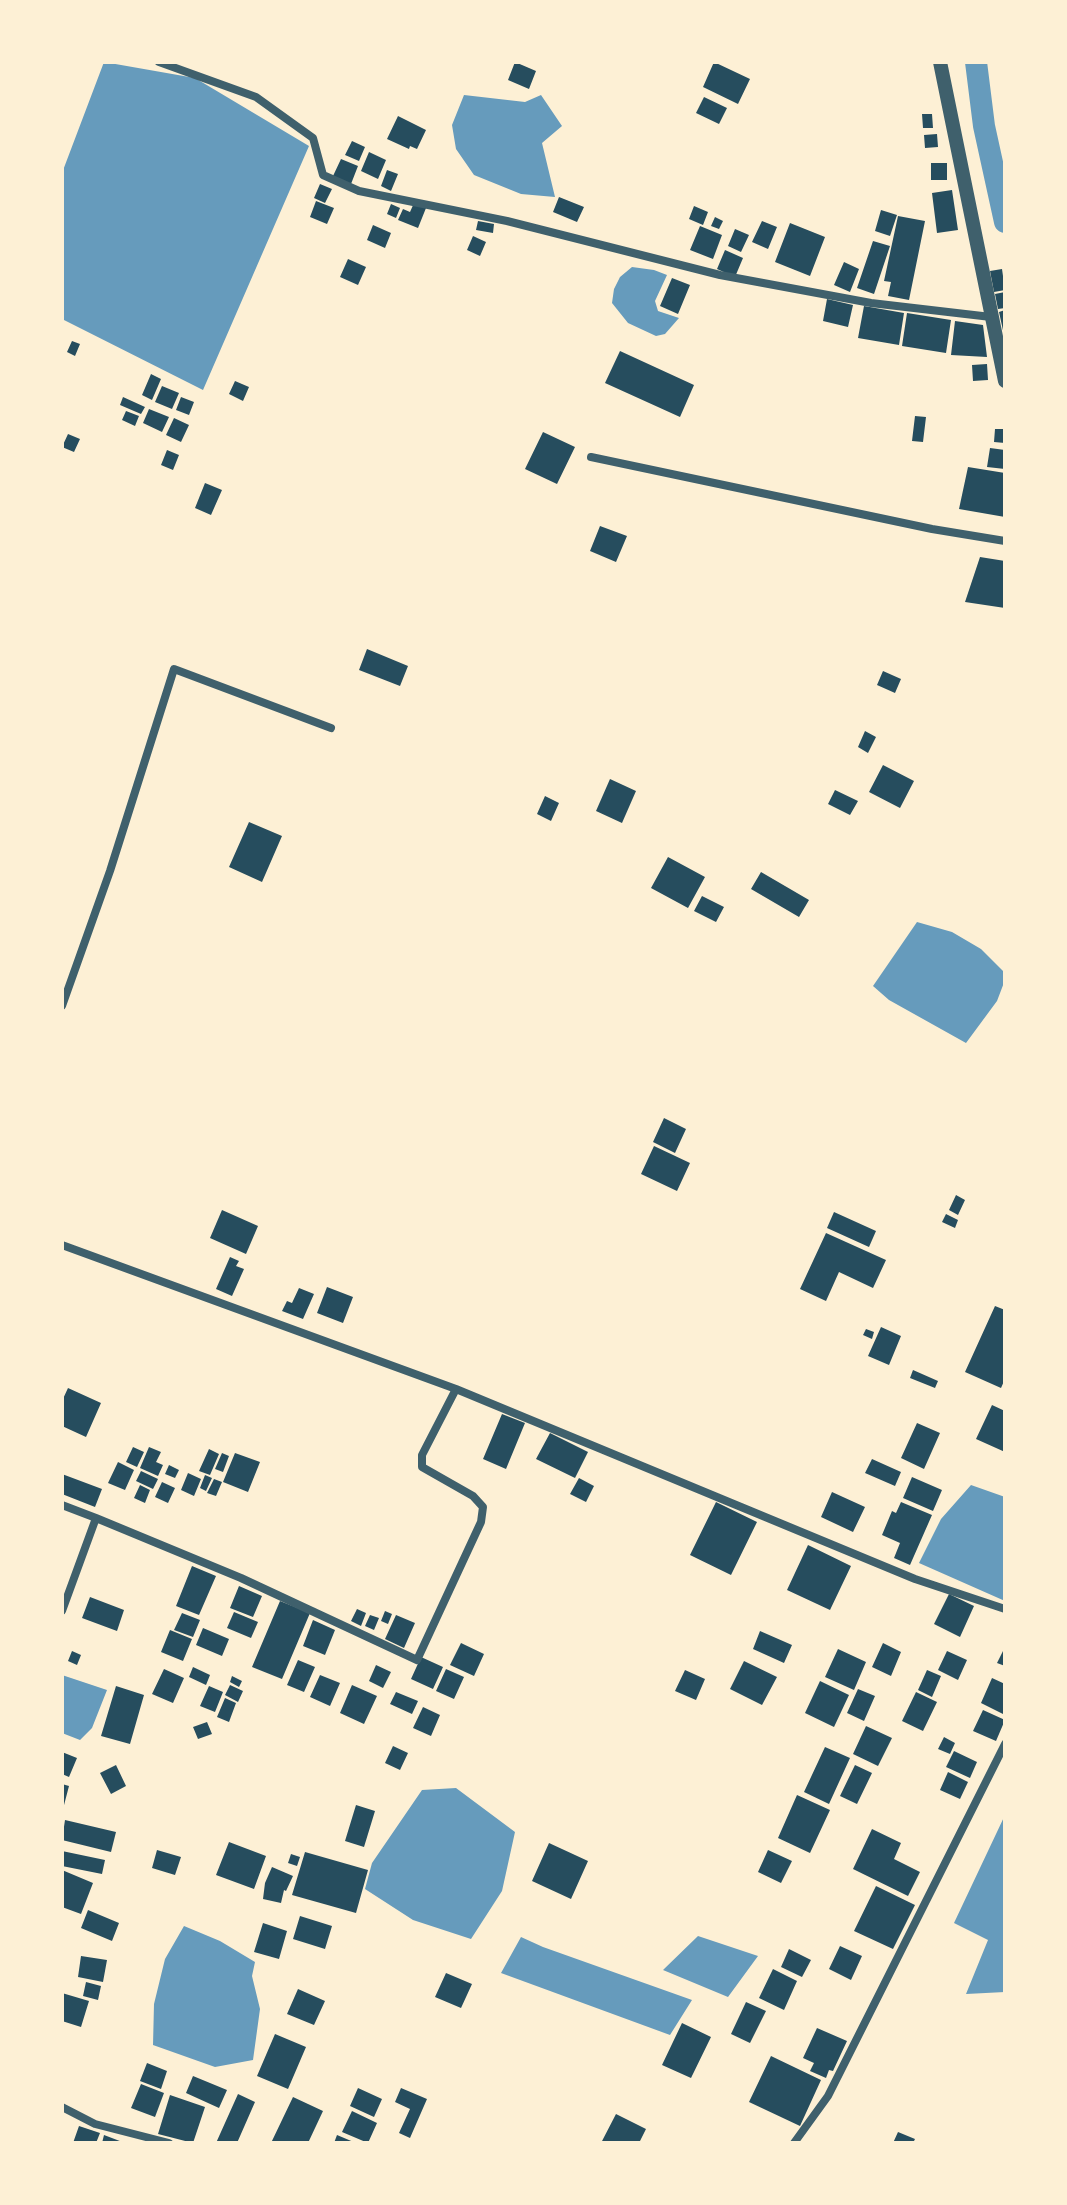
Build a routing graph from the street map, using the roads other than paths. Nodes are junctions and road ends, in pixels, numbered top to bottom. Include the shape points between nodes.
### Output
1 (159, 62) edge
2 (940, 62) edge
3 (991, 317) junction
4 (1005, 381) edge
5 (591, 457) dead end
6 (1005, 541) edge
7 (331, 728) dead end
8 (62, 1006) edge
9 (62, 1245) edge
10 (456, 1389) junction
11 (62, 1505) edge
12 (96, 1518) junction
13 (1005, 1609) edge
14 (62, 1611) edge
15 (1005, 1744) edge
16 (62, 2107) edge
17 (169, 2143) edge
18 (794, 2143) edge

1 - 3 street via 256,97 313,138 323,175 359,191 507,221 720,275 871,303
2 - 3 street
3 - 4 street
5 - 6 street
7 - 8 street via 174,669
9 - 10 street
10 - 12 street via 422,1455 422,1467 473,1496 483,1507 481,1522 417,1660
10 - 13 street via 915,1579
11 - 12 street
12 - 14 street
15 - 18 street via 828,2096
16 - 17 street via 95,2124

